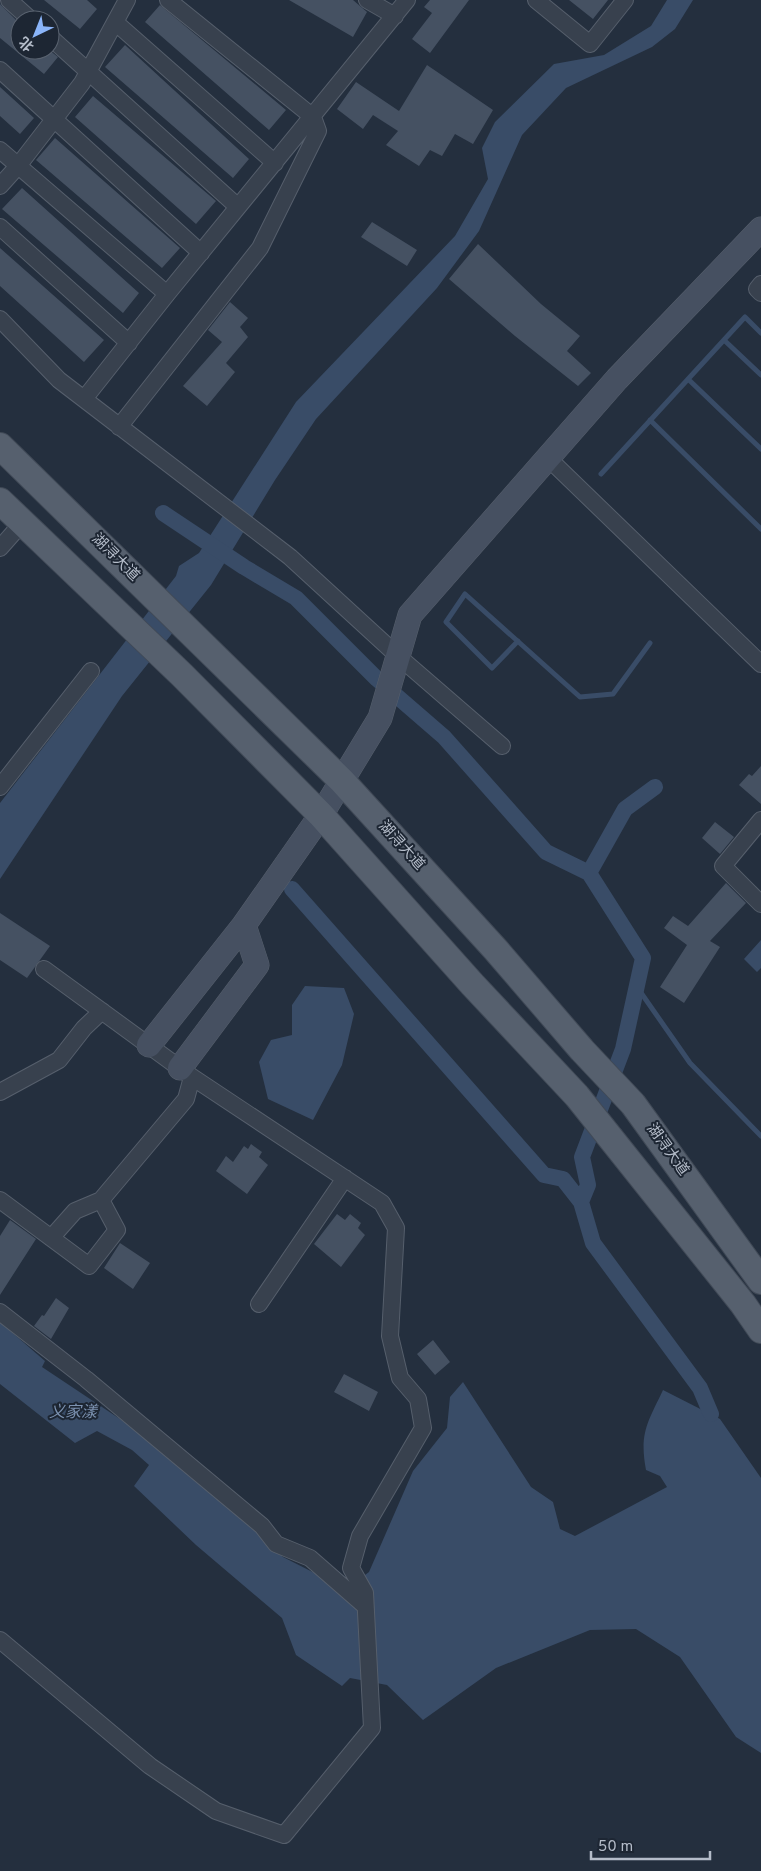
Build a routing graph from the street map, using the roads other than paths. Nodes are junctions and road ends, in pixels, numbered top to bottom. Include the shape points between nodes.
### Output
1 (9, 0) edge
2 (127, 0) edge
3 (168, 0) edge
4 (367, 0) edge
5 (408, 0) edge
6 (536, 0) edge
7 (625, 0) edge
8 (20, 10) edge
9 (395, 16) junction
10 (115, 22) junction
11 (60, 46) edge
12 (0, 70) edge
13 (88, 72) junction
14 (312, 116) junction
15 (54, 119) junction
16 (0, 150) edge
17 (275, 163) junction
18 (18, 166) junction
19 (0, 186) edge
20 (238, 207) junction
21 (0, 227) edge
22 (761, 229) edge
23 (201, 253) junction
24 (761, 284) edge
25 (761, 293) edge
26 (168, 294) junction
27 (0, 319) edge
28 (129, 343) junction
29 (84, 399) junction
30 (119, 427) junction
31 (0, 446) edge
32 (548, 458) junction
33 (0, 501) edge
34 (23, 522) junction
35 (0, 548) edge
36 (398, 656) junction
37 (761, 664) edge
38 (92, 671) dead end
39 (502, 746) dead end
40 (342, 781) junction
41 (0, 787) edge
42 (321, 815) junction
43 (761, 820) edge
44 (761, 904) edge
45 (244, 925) junction
46 (44, 969) dead end
47 (102, 1011) junction
48 (149, 1045) junction
49 (186, 1073) junction
50 (0, 1092) edge
51 (345, 1178) junction
52 (0, 1200) edge
53 (101, 1200) junction
54 (51, 1238) junction
55 (761, 1281) edge
56 (259, 1304) dead end
57 (0, 1312) edge
58 (761, 1330) edge
59 (365, 1606) junction
60 (0, 1640) edge

1 - 8 street
2 - 10 street
3 - 14 street
4 - 9 street
5 - 9 street
6 - 7 street via 590,44
9 - 14 street
10 - 13 street
10 - 17 street
11 - 13 street
12 - 15 street
13 - 15 street
13 - 20 street
14 - 17 street
14 - 30 street via 318,131 260,248
15 - 18 street
15 - 23 street
16 - 18 street
17 - 20 street
18 - 19 street
18 - 26 street
20 - 23 street
21 - 28 street
22 - 32 street via 617,379
23 - 26 street
24 - 25 street via 756,289
26 - 28 street
27 - 29 street via 59,380
28 - 29 street
29 - 30 street
30 - 36 street via 290,557
31 - 40 main road, 湖浔大道
32 - 36 street via 410,615
32 - 37 street
33 - 34 main road
34 - 35 street
34 - 42 main road
36 - 39 street
36 - 40 street via 380,718
38 - 41 street
40 - 42 street
40 - 55 main road, 湖浔大道 via 633,1104
42 - 45 street
42 - 58 main road via 576,1096 744,1304
43 - 44 street via 723,866
45 - 48 street
45 - 49 street via 257,965
46 - 47 street
47 - 48 street
47 - 50 street via 59,1060
48 - 49 street
49 - 51 street
49 - 53 street via 186,1099
51 - 56 street
51 - 59 street via 382,1203 396,1228 390,1336 400,1378 418,1398 423,1428 360,1536 351,1568 365,1593
52 - 54 street
53 - 54 street via 75,1211
53 - 54 street via 117,1230 89,1266
57 - 59 street via 255,1520 276,1544 310,1558
59 - 60 street via 372,1728 284,1836 216,1811 150,1766

